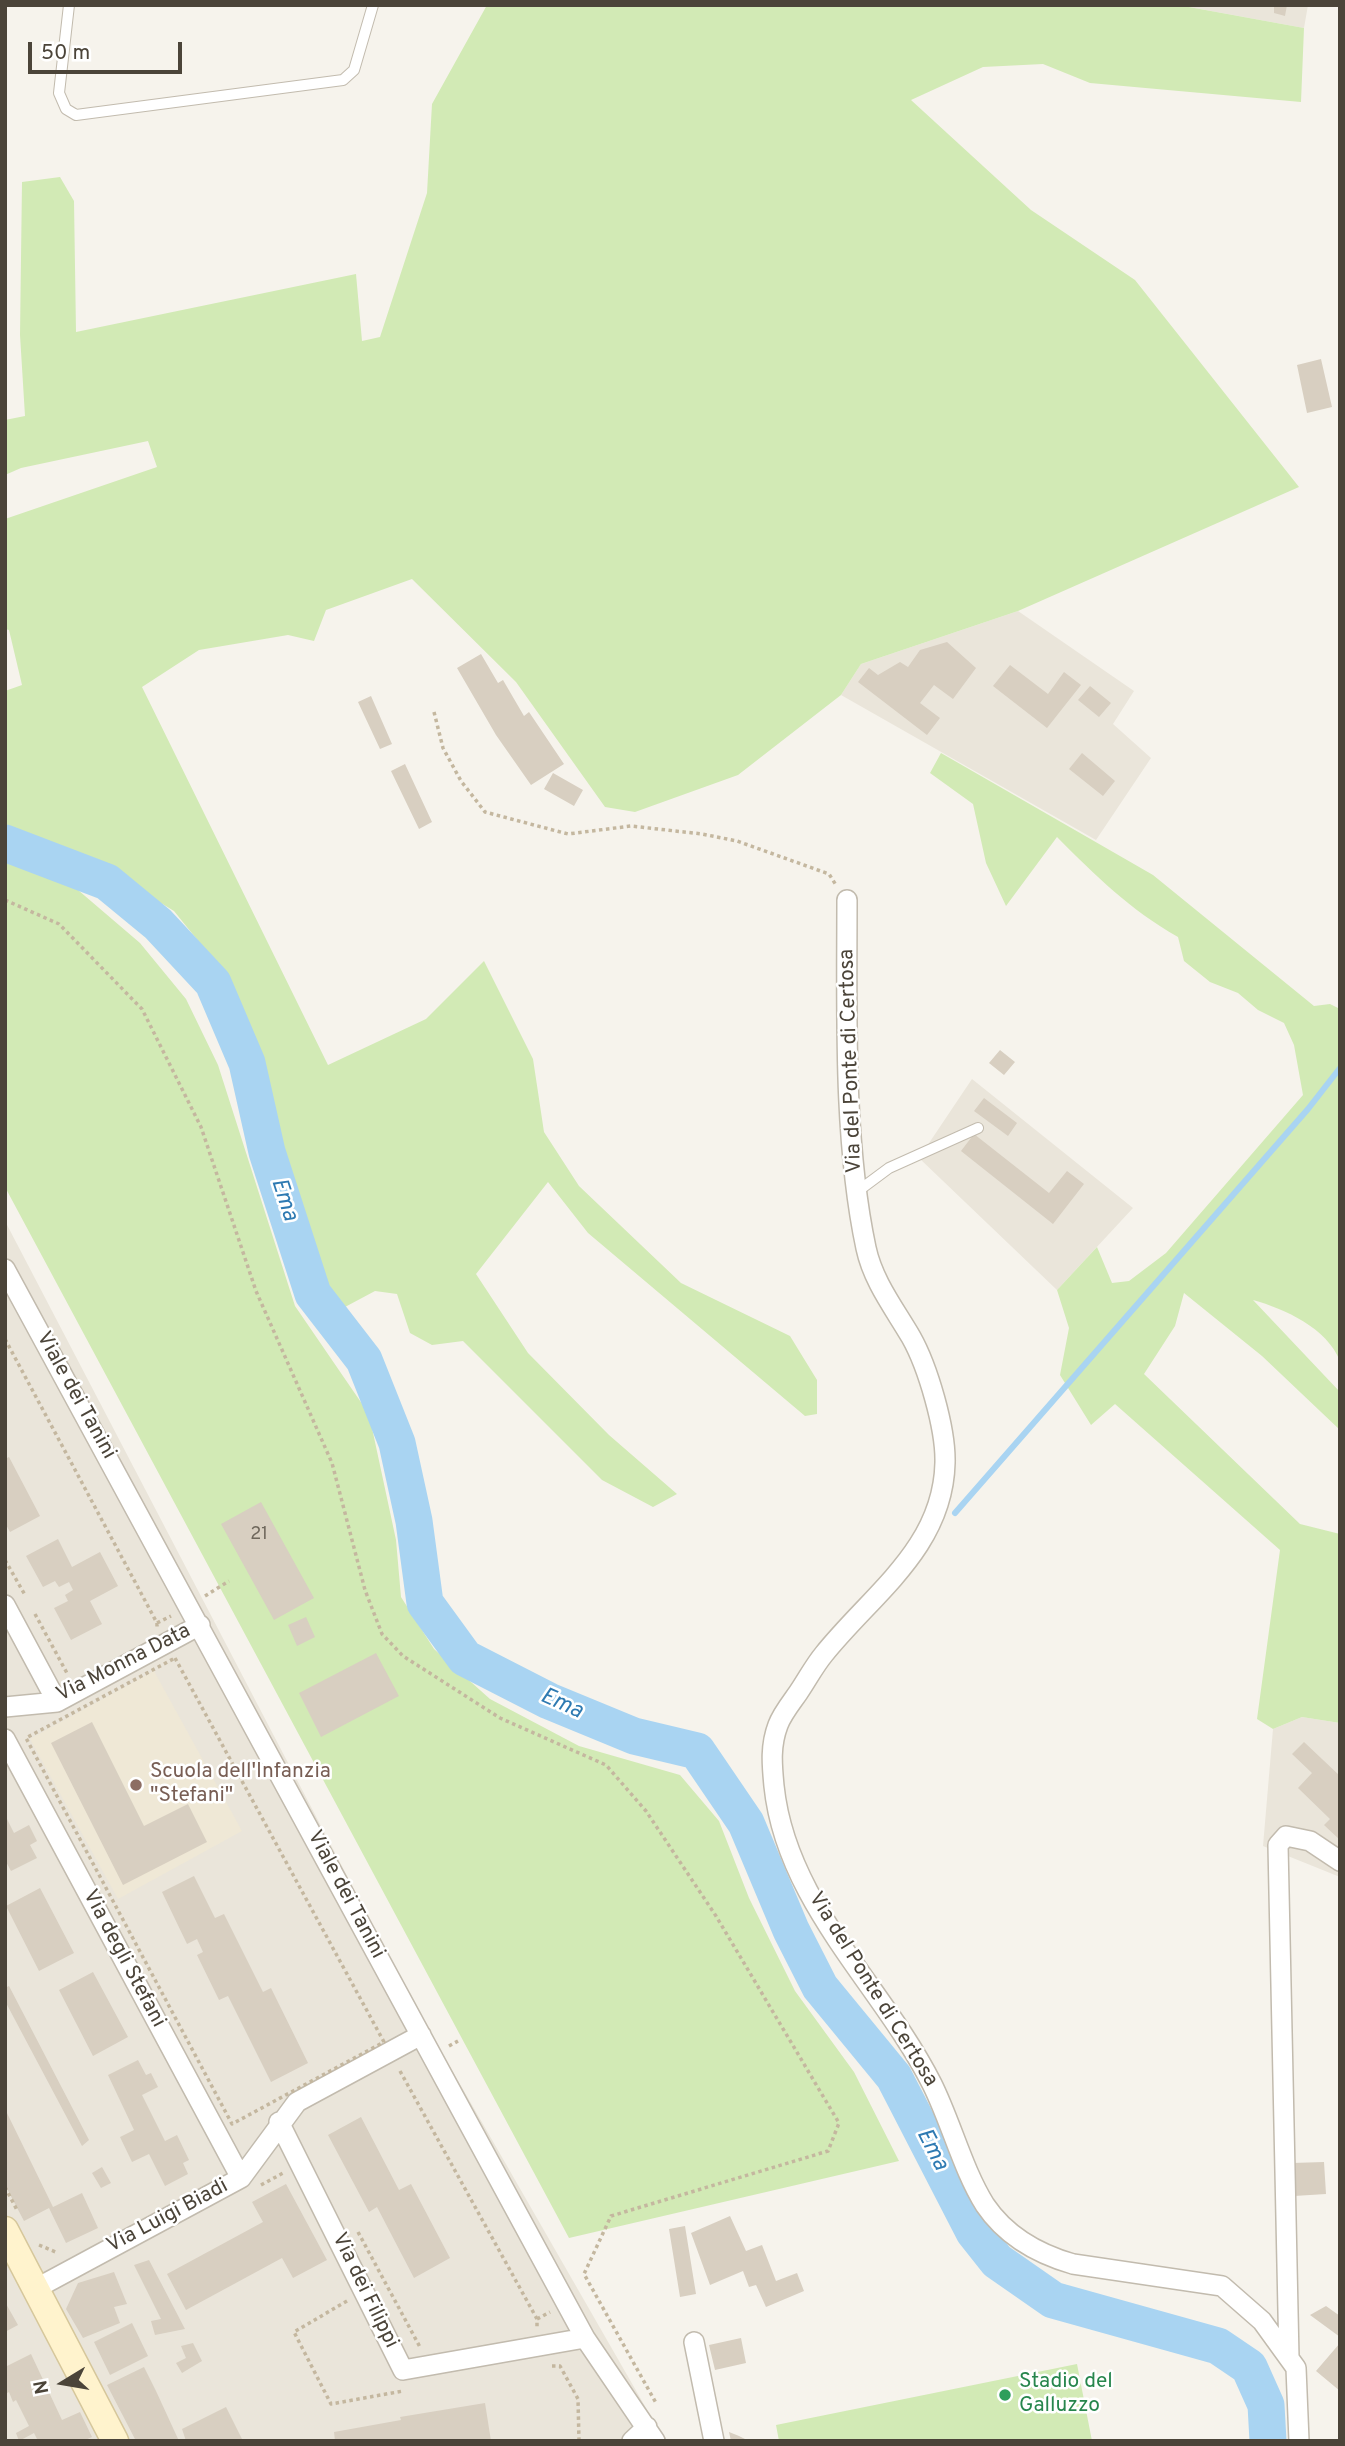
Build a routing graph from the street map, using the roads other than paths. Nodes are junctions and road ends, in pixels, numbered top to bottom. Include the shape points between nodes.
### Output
1 (69, 5) edge
2 (373, 5) edge
3 (847, 900) road end
4 (978, 1128) dead end
5 (858, 1191) junction
6 (5, 1269) edge
7 (5, 1605) edge
8 (200, 1625) junction
9 (57, 1702) junction
10 (5, 1707) edge
11 (5, 1739) edge
12 (1340, 1861) edge
13 (421, 2035) junction
14 (279, 2122) junction
15 (245, 2184) junction
16 (5, 2230) edge
17 (35, 2289) junction
18 (585, 2338) junction
19 (694, 2342) dead end
20 (1289, 2358) junction
21 (651, 2434) edge
22 (115, 2441) edge
23 (632, 2441) edge
24 (713, 2441) edge
25 (1299, 2441) edge

1 - 2 lane via 59,93 66,109 76,115 343,80 354,70
3 - 5 street, Via del Ponte di Certosa via 853,1170
4 - 5 lane via 889,1168
5 - 20 street, Via del Ponte di Certosa via 867,1250 878,1283 914,1342 943,1426 943,1490 935,1518 887,1589 824,1654 778,1723 771,1755 787,1848 825,1921 932,2083 985,2204 1006,2229 1025,2245 1062,2261 1222,2286 1262,2321
6 - 8 street, Viale dei Tanini
7 - 9 street
8 - 9 street, Via Monna Data
8 - 13 street, Viale dei Tanini
9 - 10 street, Via Monna Data
11 - 15 street, Via degli Stefani
12 - 20 street, Via del Ponte di Certosa via 1310,1841 1286,1836 1278,1845
13 - 14 street, Via Luigi Biadi via 297,2102
13 - 18 street, Viale dei Tanini
14 - 15 street, Via Luigi Biadi
14 - 18 street, Via dei Filippi via 403,2370
15 - 17 street, Via Luigi Biadi
16 - 17 main road
17 - 22 main road
18 - 21 street, Viale dei Tanini
19 - 24 street
20 - 25 street, Via del Ponte di Certosa via 1296,2368
21 - 23 street

